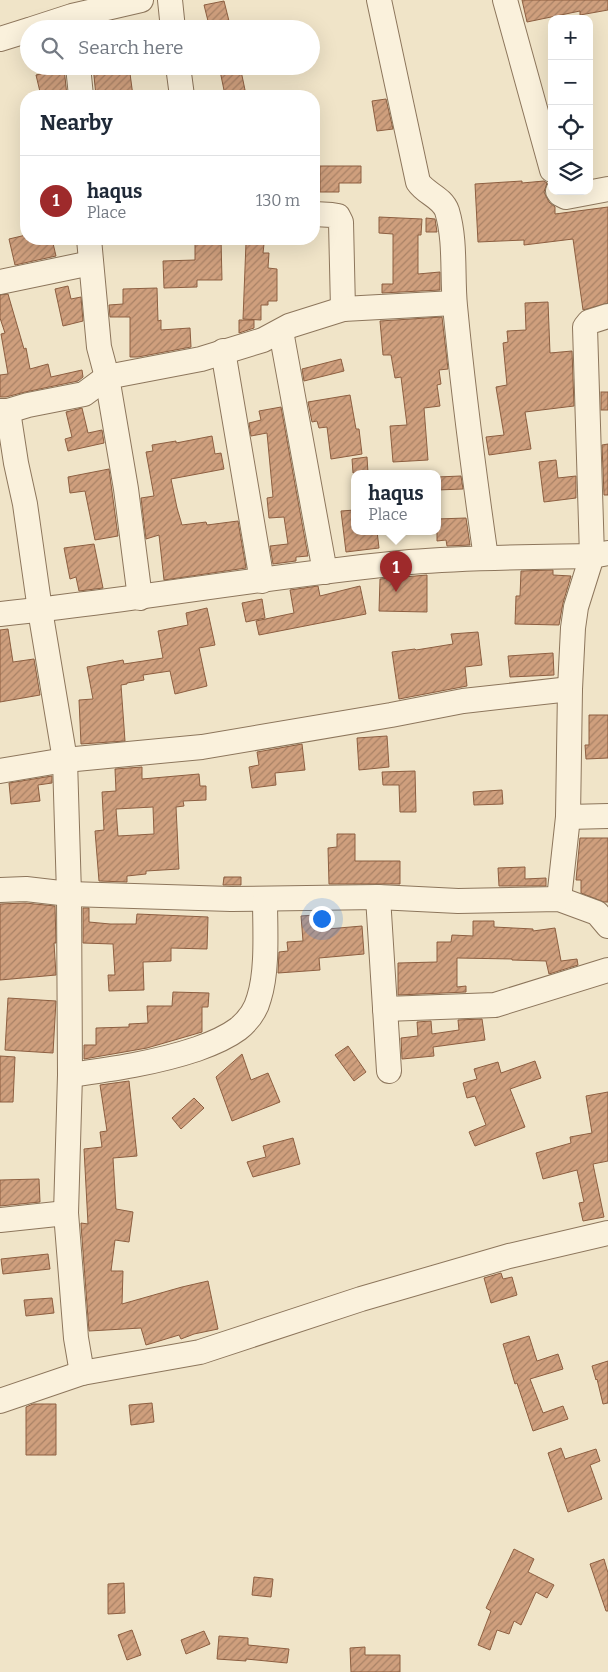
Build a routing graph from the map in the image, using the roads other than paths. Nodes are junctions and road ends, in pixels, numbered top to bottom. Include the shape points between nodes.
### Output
1 (141, 0) edge
2 (170, 0) edge
3 (378, 0) edge
4 (504, 0) edge
5 (79, 20) edge
6 (172, 20) edge
7 (20, 32) edge
8 (0, 39) edge
9 (79, 75) edge
10 (179, 75) edge
11 (80, 90) edge
12 (181, 90) edge
13 (548, 156) edge
14 (608, 188) edge
15 (593, 191) edge
16 (562, 195) edge
17 (575, 195) edge
18 (320, 214) edge
19 (90, 245) edge
20 (91, 263) junction
21 (0, 282) edge
22 (454, 303) junction
23 (343, 310) junction
24 (608, 316) edge
25 (281, 331) junction
26 (223, 350) junction
27 (107, 377) junction
28 (4, 411) edge
29 (600, 554) edge
30 (486, 558) junction
31 (325, 572) junction
32 (262, 581) junction
33 (140, 598) junction
34 (40, 610) junction
35 (0, 614) edge
36 (570, 689) junction
37 (65, 760) junction
38 (0, 771) edge
39 (608, 816) edge
40 (568, 817) junction
41 (0, 890) edge
42 (69, 894) junction
43 (378, 898) junction
44 (266, 899) junction
45 (559, 899) junction
46 (608, 926) edge
47 (608, 970) edge
48 (385, 1009) junction
49 (389, 1071) dead end
50 (70, 1075) junction
51 (66, 1213) junction
52 (0, 1220) edge
53 (608, 1233) edge
54 (82, 1373) junction
55 (0, 1401) edge

1 - 5 street
2 - 6 street
3 - 22 street via 418,182 446,210
4 - 13 street
7 - 8 street
9 - 11 street
10 - 12 street
14 - 15 street
16 - 17 street
18 - 23 street via 338,216 341,222
19 - 20 street
20 - 21 street
20 - 27 street via 99,347
22 - 23 street
22 - 30 street
23 - 25 street
24 - 29 street via 589,322 585,327
25 - 26 street via 263,340
25 - 31 street
26 - 27 street via 200,358
26 - 32 street
27 - 28 street via 84,394
27 - 33 street
28 - 34 street via 25,504
29 - 30 street
29 - 36 street via 576,607
30 - 31 street via 411,562
31 - 32 street
32 - 33 street
33 - 34 street
34 - 35 street
34 - 37 street
36 - 37 street via 463,701 202,747
36 - 40 street
37 - 38 street
37 - 42 street
39 - 40 street
40 - 45 street
41 - 42 street via 26,889
42 - 44 street
42 - 50 street
43 - 44 street
43 - 45 street via 458,901
43 - 48 street
44 - 50 street via 260,997 253,1013 238,1029 214,1043 176,1056 136,1066
45 - 46 street via 597,913
47 - 48 street via 495,1005
48 - 49 street
50 - 51 street
51 - 52 street
51 - 54 street via 74,1321
53 - 54 street via 509,1256 361,1298 200,1352
54 - 55 street

